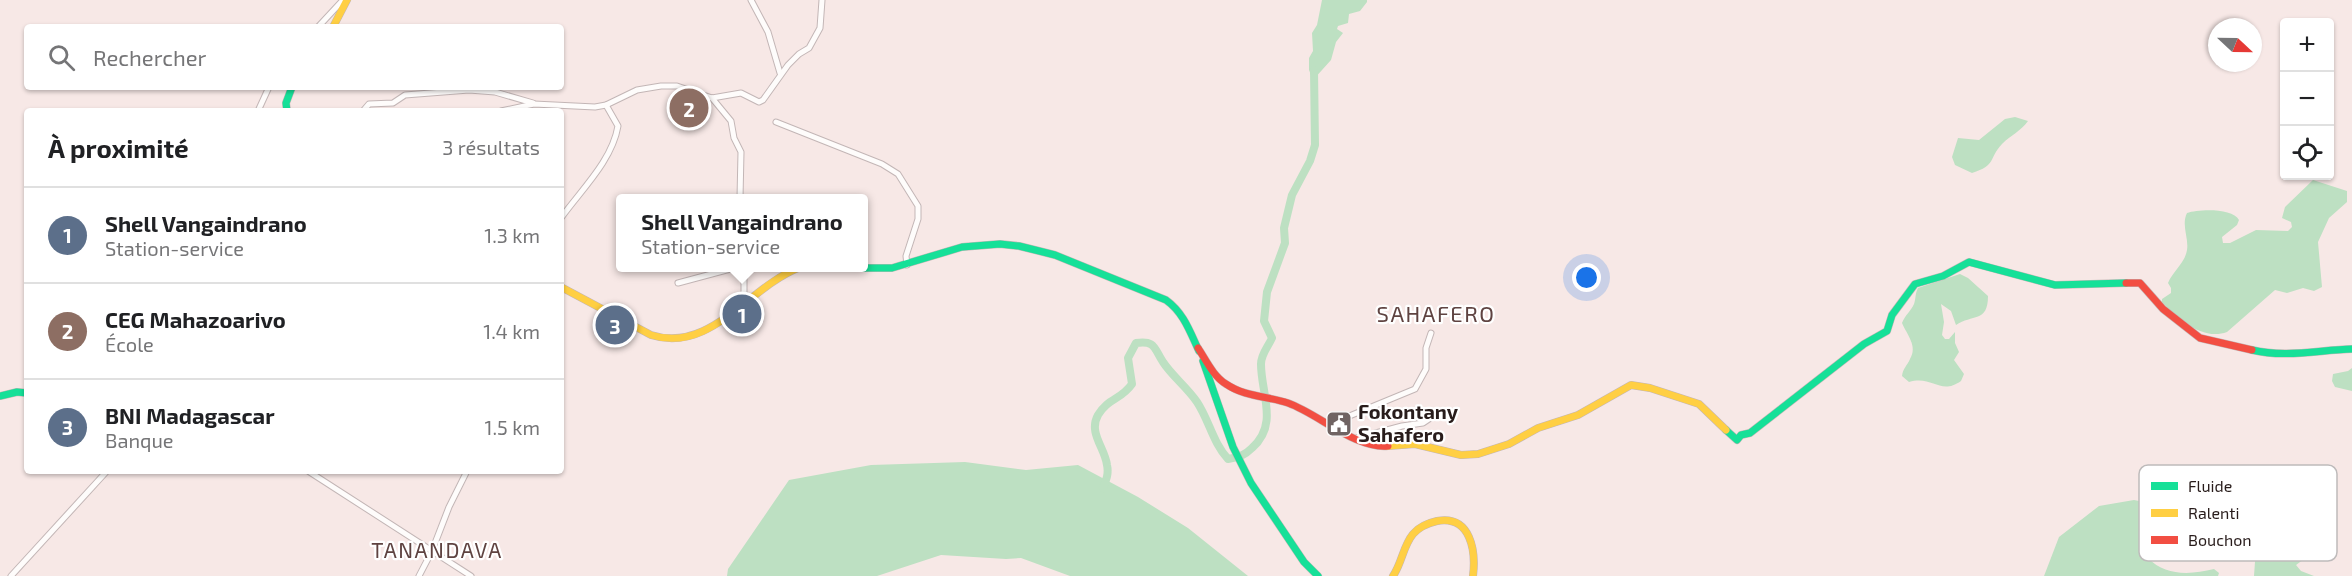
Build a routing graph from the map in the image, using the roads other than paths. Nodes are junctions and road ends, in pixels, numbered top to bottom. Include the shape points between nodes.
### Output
1 (345, 0) edge
2 (751, 0) edge
3 (822, 0) edge
4 (321, 24) edge
5 (335, 24) edge
6 (780, 73) junction
7 (268, 90) edge
8 (291, 90) edge
9 (469, 90) edge
10 (469, 90) edge
11 (712, 98) junction
12 (534, 104) junction
13 (606, 105) junction
14 (259, 108) edge
15 (287, 108) edge
16 (366, 108) edge
17 (515, 108) edge
18 (776, 122) dead end
19 (740, 194) edge
20 (564, 214) edge
21 (907, 265) junction
22 (868, 268) edge
23 (716, 272) edge
24 (744, 272) edge
25 (782, 272) edge
26 (678, 283) dead end
27 (564, 288) edge
28 (744, 304) junction
29 (1431, 333) dead end
30 (1198, 348) junction
31 (2352, 349) edge
32 (24, 393) edge
33 (0, 396) edge
34 (1433, 412) dead end
35 (1330, 424) junction
36 (1357, 438) junction
37 (104, 474) edge
38 (313, 474) edge
39 (466, 474) edge
40 (432, 551) junction
41 (11, 576) edge
42 (418, 576) edge
43 (471, 576) edge
44 (1318, 576) edge
45 (1393, 576) edge
46 (1473, 576) edge

1 - 4 street
1 - 5 street
2 - 6 street via 768,32
3 - 6 street via 820,28 808,48
6 - 11 street via 759,102 741,93
7 - 14 street
8 - 15 street
9 - 16 street via 405,96 393,103 369,104
10 - 12 street via 495,92
11 - 13 street via 678,86 661,86 637,90
11 - 19 street via 731,121 741,152
12 - 13 street
12 - 17 street
13 - 20 street via 618,126 616,137
18 - 21 street via 898,174 918,206
21 - 22 street
21 - 30 street via 951,249 980,244 1030,248 1157,295 1180,312
23 - 26 street
24 - 28 street
25 - 28 street
27 - 28 street via 649,334 673,341 697,335
29 - 35 street via 1426,369 1415,389
30 - 35 street via 1227,385 1249,395 1288,403
30 - 44 street via 1243,467 1304,562
31 - 36 street via 2285,355 2262,353 2195,335 2163,309 2140,283 2055,285 1969,261 1959,269 1915,284 1892,315 1887,332 1864,344 1737,440 1699,404 1631,385 1578,415 1478,454 1461,455 1415,444 1382,447
32 - 33 street
34 - 36 street via 1423,423
35 - 36 street
37 - 41 street
38 - 40 street
39 - 40 street
40 - 42 street
40 - 43 street
45 - 46 street via 1413,534 1440,520 1453,522 1469,534 1475,562

